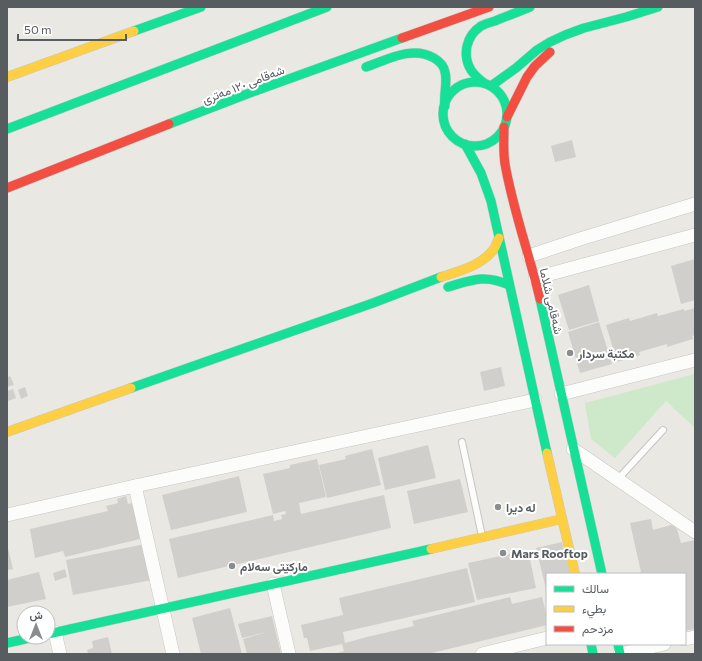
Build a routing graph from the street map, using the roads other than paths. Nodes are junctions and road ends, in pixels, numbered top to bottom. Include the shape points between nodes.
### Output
1 (201, 7) edge
2 (327, 7) edge
3 (489, 7) edge
4 (530, 7) edge
5 (658, 7) edge
6 (626, 17) junction
7 (354, 71) dead end
8 (326, 76) dead end
9 (7, 77) edge
10 (283, 81) junction
11 (487, 85) junction
12 (444, 106) junction
13 (507, 118) junction
14 (504, 127) junction
15 (7, 130) edge
16 (465, 144) junction
17 (7, 188) edge
18 (695, 204) edge
19 (695, 235) edge
20 (499, 238) junction
21 (529, 256) junction
22 (535, 278) junction
23 (509, 285) junction
24 (442, 289) dead end
25 (417, 295) dead end
26 (373, 303) junction
27 (695, 360) edge
28 (561, 394) junction
29 (534, 400) junction
30 (664, 430) dead end
31 (7, 432) edge
32 (462, 442) dead end
33 (574, 449) junction
34 (618, 479) junction
35 (135, 486) junction
36 (7, 515) edge
37 (562, 518) junction
38 (695, 532) edge
39 (482, 536) junction
40 (575, 573) edge
41 (602, 573) edge
42 (273, 584) junction
43 (162, 609) junction
44 (56, 632) edge
45 (546, 638) edge
46 (56, 644) edge
47 (660, 645) edge
48 (60, 654) edge
49 (173, 654) edge
50 (289, 654) edge
51 (482, 654) edge
52 (620, 654) edge

1 - 9 main road
2 - 15 main road
3 - 10 main road, شەقامی ١٢٠ مەتری
4 - 11 main road, شەقامی شلاما via 481,26 469,39 466,50 467,62 476,78
5 - 6 main road
6 - 11 main road via 584,28 550,42 516,68
6 - 13 main road via 607,29 558,46 551,51 527,78
7 - 12 main road via 406,54 430,55 442,64 445,71
8 - 10 main road
10 - 17 main road, شەقامی ١٢٠ مەتری
11 - 12 main road via 476,82 466,84 456,89
11 - 13 main road, شەقامی شلاما via 498,92 504,100
12 - 16 main road via 445,125 456,140
13 - 14 main road, شەقامی شلاما
14 - 16 main road, شەقامی شلاما via 499,135 484,145
14 - 21 main road, شەقامی شلاما via 505,162 511,195
16 - 20 main road via 481,173 491,201
18 - 21 street
19 - 22 street
20 - 23 main road
20 - 26 main road via 494,249 477,264
21 - 22 main road, شەقامی شلاما
22 - 28 main road, شەقامی شلاما
23 - 24 main road via 500,280 481,278
23 - 29 main road
25 - 26 main road
26 - 31 main road
27 - 28 street
28 - 33 main road, شەقامی شلاما
29 - 35 street
29 - 37 main road
30 - 34 lane
32 - 39 lane
33 - 34 street
33 - 41 main road, شەقامی شلاما
34 - 38 street
35 - 36 street
35 - 43 street
37 - 39 main road
37 - 40 main road
39 - 42 main road
42 - 43 main road
42 - 50 street
43 - 44 main road
43 - 49 street
45 - 51 street
46 - 48 street
47 - 52 street

